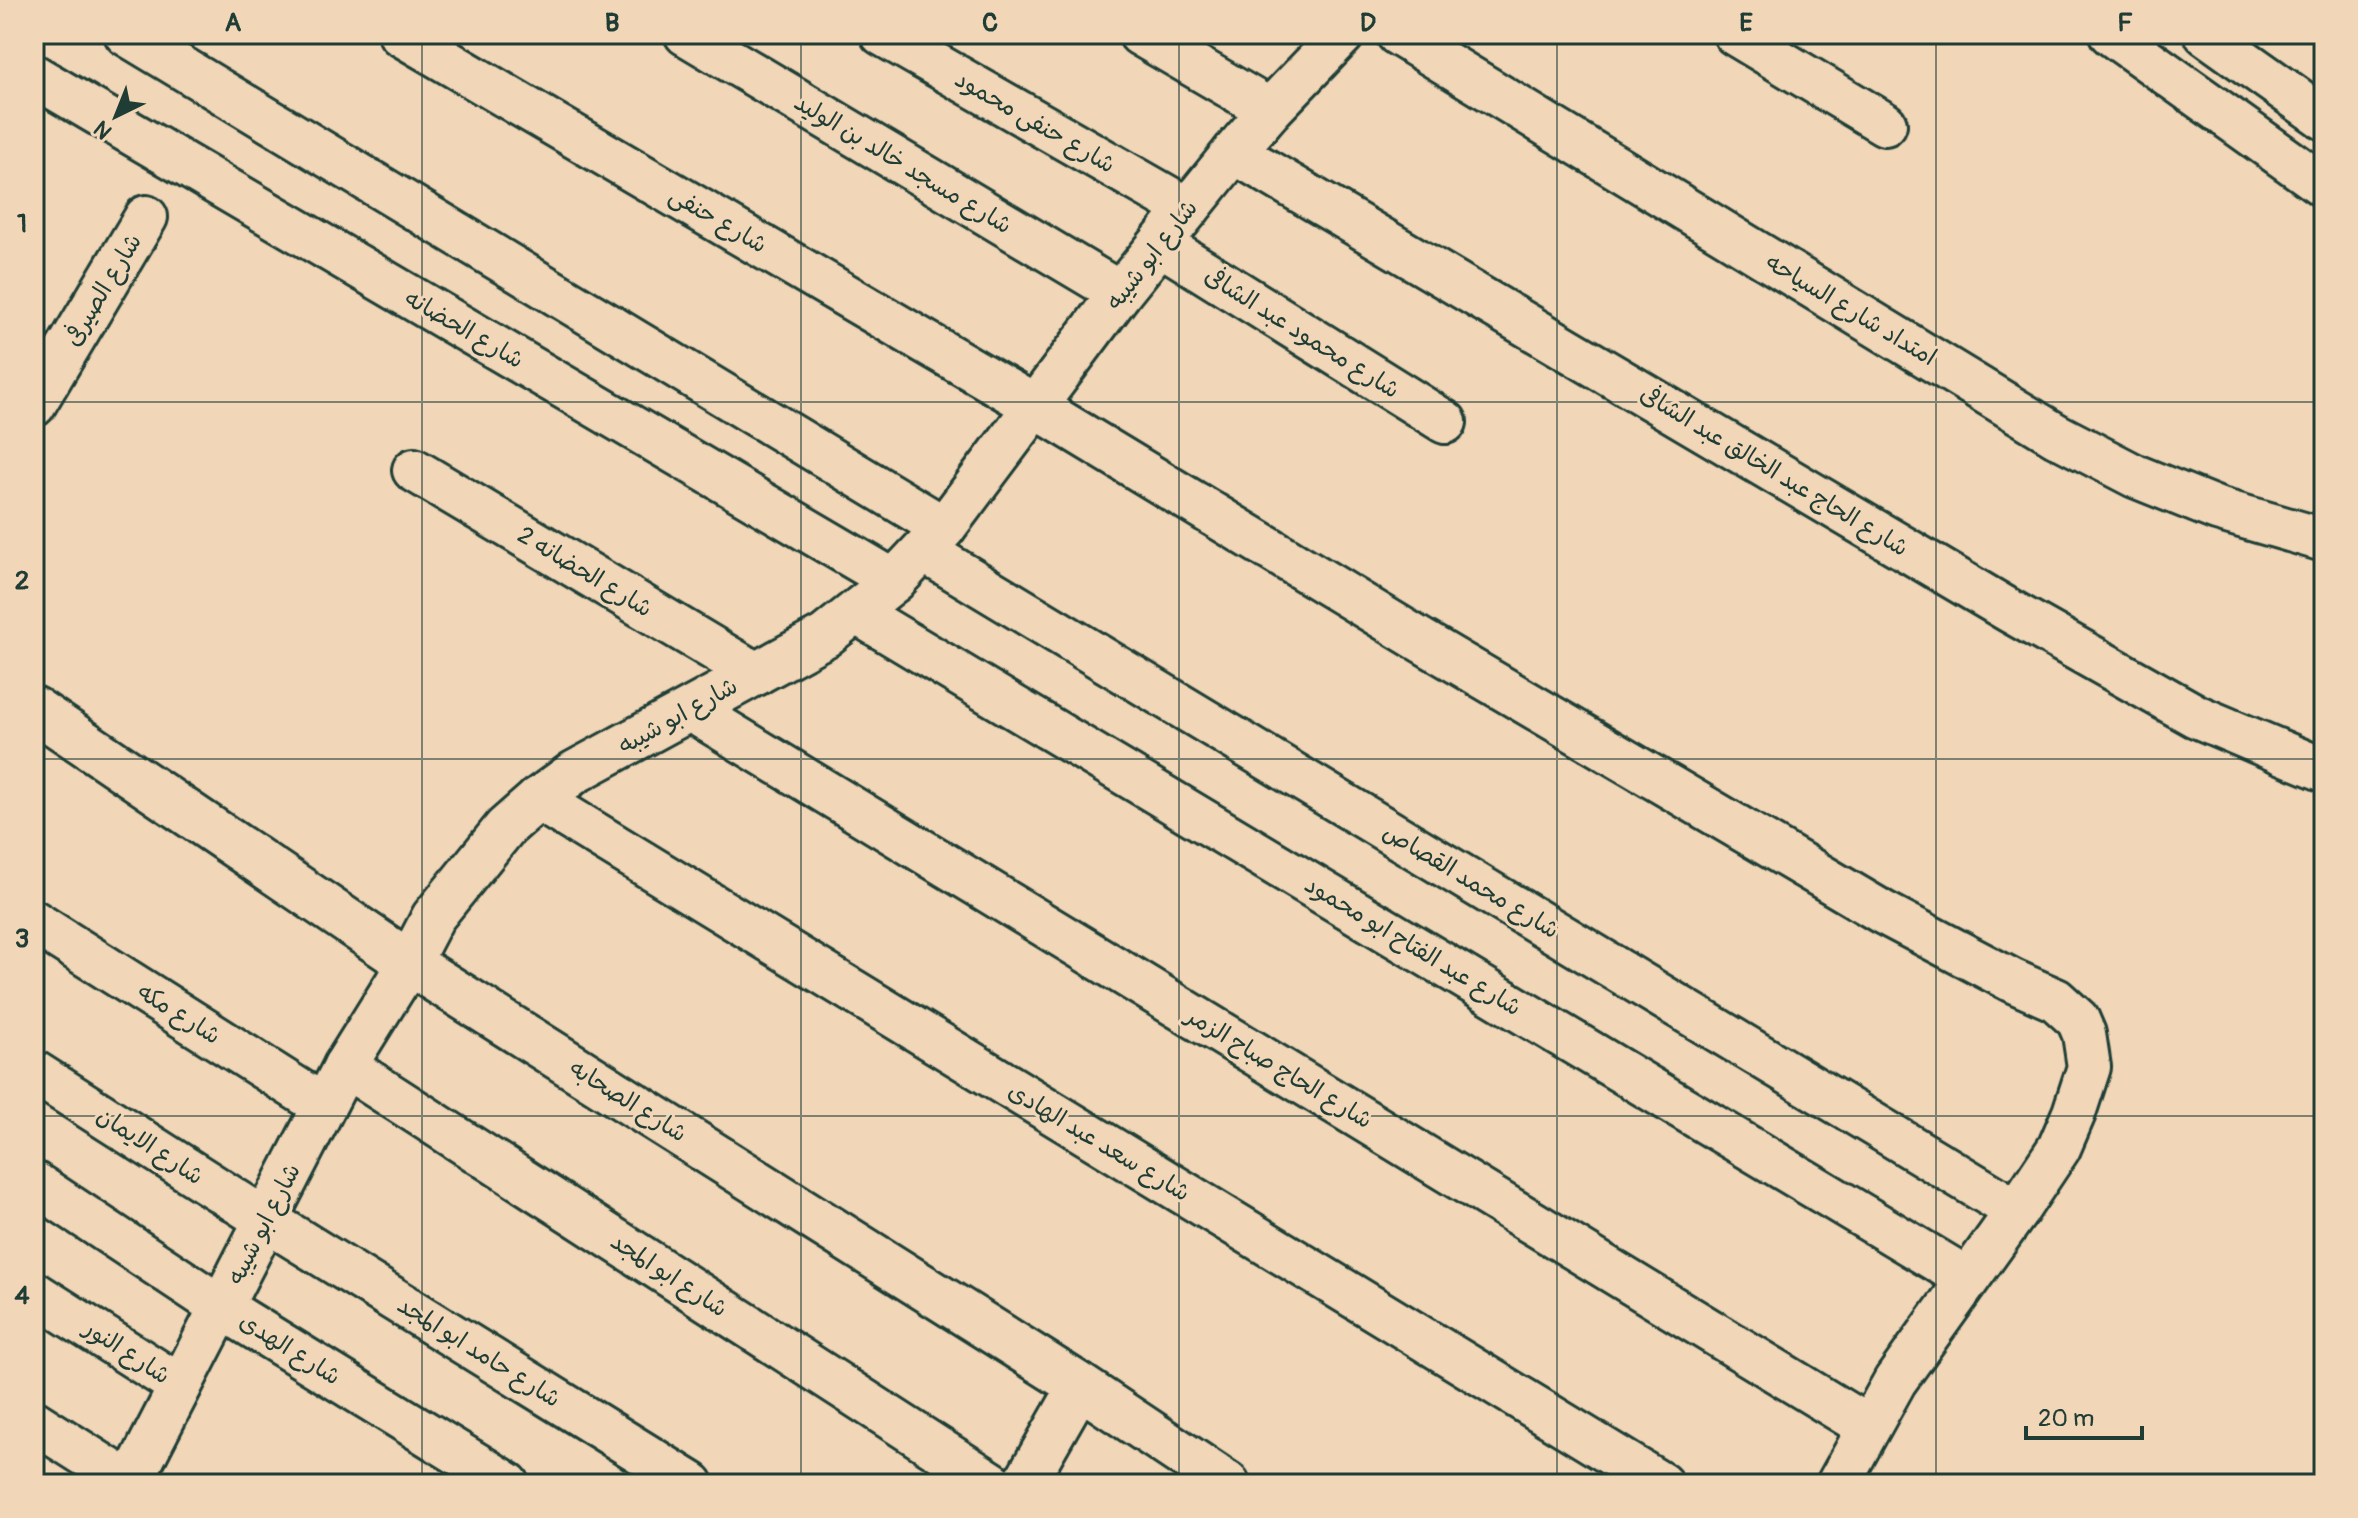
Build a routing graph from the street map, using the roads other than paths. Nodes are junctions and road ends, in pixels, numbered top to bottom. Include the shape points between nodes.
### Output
1 (126, 34) edge
2 (400, 34) edge
3 (686, 34) edge
4 (882, 34) edge
5 (1140, 34) edge
6 (1343, 34) edge
7 (1398, 34) edge
8 (1735, 34) edge
9 (2111, 34) edge
10 (2206, 34) edge
11 (34, 76) edge
12 (1270, 110) junction
13 (2324, 118) edge
14 (1885, 124) dead end
15 (1234, 152) junction
16 (2324, 186) edge
17 (1188, 209) junction
18 (146, 217) dead end
19 (1160, 244) junction
20 (1120, 293) junction
21 (34, 405) edge
22 (1036, 407) junction
23 (1445, 422) dead end
24 (414, 470) dead end
25 (934, 539) junction
26 (2324, 540) edge
27 (894, 581) junction
28 (857, 613) junction
29 (756, 674) junction
30 (34, 709) edge
31 (691, 710) junction
32 (2324, 770) edge
33 (538, 799) junction
34 (34, 922) edge
35 (409, 963) junction
36 (345, 1066) junction
37 (34, 1072) edge
38 (324, 1106) junction
39 (34, 1183) edge
40 (2017, 1211) junction
41 (266, 1220) junction
42 (1968, 1279) junction
43 (34, 1293) edge
44 (221, 1307) junction
45 (180, 1386) junction
46 (1080, 1386) junction
47 (34, 1422) edge
48 (1868, 1427) junction
49 (130, 1483) edge
50 (508, 1484) edge
51 (692, 1484) edge
52 (993, 1484) edge
53 (1024, 1484) edge
54 (1227, 1484) edge
55 (1661, 1484) edge
56 (1838, 1484) edge

1 - 25 street, شارع محمد القصاص
2 - 22 street, شارع حنفى
3 - 20 street, شارع مسجد خالد بن الوليد
4 - 17 street, شارع حنفى محمود
5 - 12 street
6 - 12 street, شارع ابو شيبه
7 - 26 street, امتداد شارع السياحه via 2056,435 2204,504
8 - 14 street
9 - 16 street
10 - 13 street
11 - 27 street, شارع الحضانه
12 - 15 street, شارع ابو شيبه
15 - 17 street, شارع ابو شيبه
15 - 32 street, شارع الحاج عبد الخالق عبد الشافى via 2010,611 2196,716
17 - 19 street, شارع ابو شيبه
18 - 21 street, شارع الصيرفى
19 - 20 street, شارع ابو شيبه
19 - 23 street, شارع محمود عبد الشافى
20 - 22 street, شارع ابو شيبه
22 - 25 street, شارع ابو شيبه
22 - 40 street via 1882,912 2056,1000 2078,1020 2089,1067 2059,1148
24 - 29 street, شارع الحضانه 2
25 - 27 street, شارع ابو شيبه
25 - 40 street, شارع محمد القصاص
27 - 28 street, شارع ابو شيبه
28 - 29 street, شارع ابو شيبه
28 - 42 street, شارع عبد الفتاح ابو محمود
29 - 31 street, شارع ابو شيبه
30 - 35 street, شارع الصحابه
31 - 33 street, شارع ابو شيبه via 575,772
31 - 48 street, شارع الحاج صباح الزمر
33 - 35 street, شارع ابو شيبه via 505,828 451,893
33 - 55 street, شارع سعد عبد الهادى
34 - 38 street, شارع مكه
35 - 36 street, شارع ابو شيبه
35 - 46 street, شارع الصحابه
36 - 38 street, شارع ابو شيبه
36 - 52 street, شارع ابو المجد
37 - 41 street, شارع الايمان
38 - 41 street, شارع ابو شيبه
39 - 44 street, شارع الهدى
40 - 42 street
41 - 44 street, شارع ابو شيبه
41 - 51 street, شارع حامد ابو المجد
42 - 48 street
43 - 45 street, شارع النور
44 - 45 street, شارع ابو شيبه
44 - 50 street, شارع الهدى
45 - 49 street, شارع ابو شيبه
46 - 53 street
46 - 54 street, شارع الصحابه
47 - 49 street
48 - 56 street

